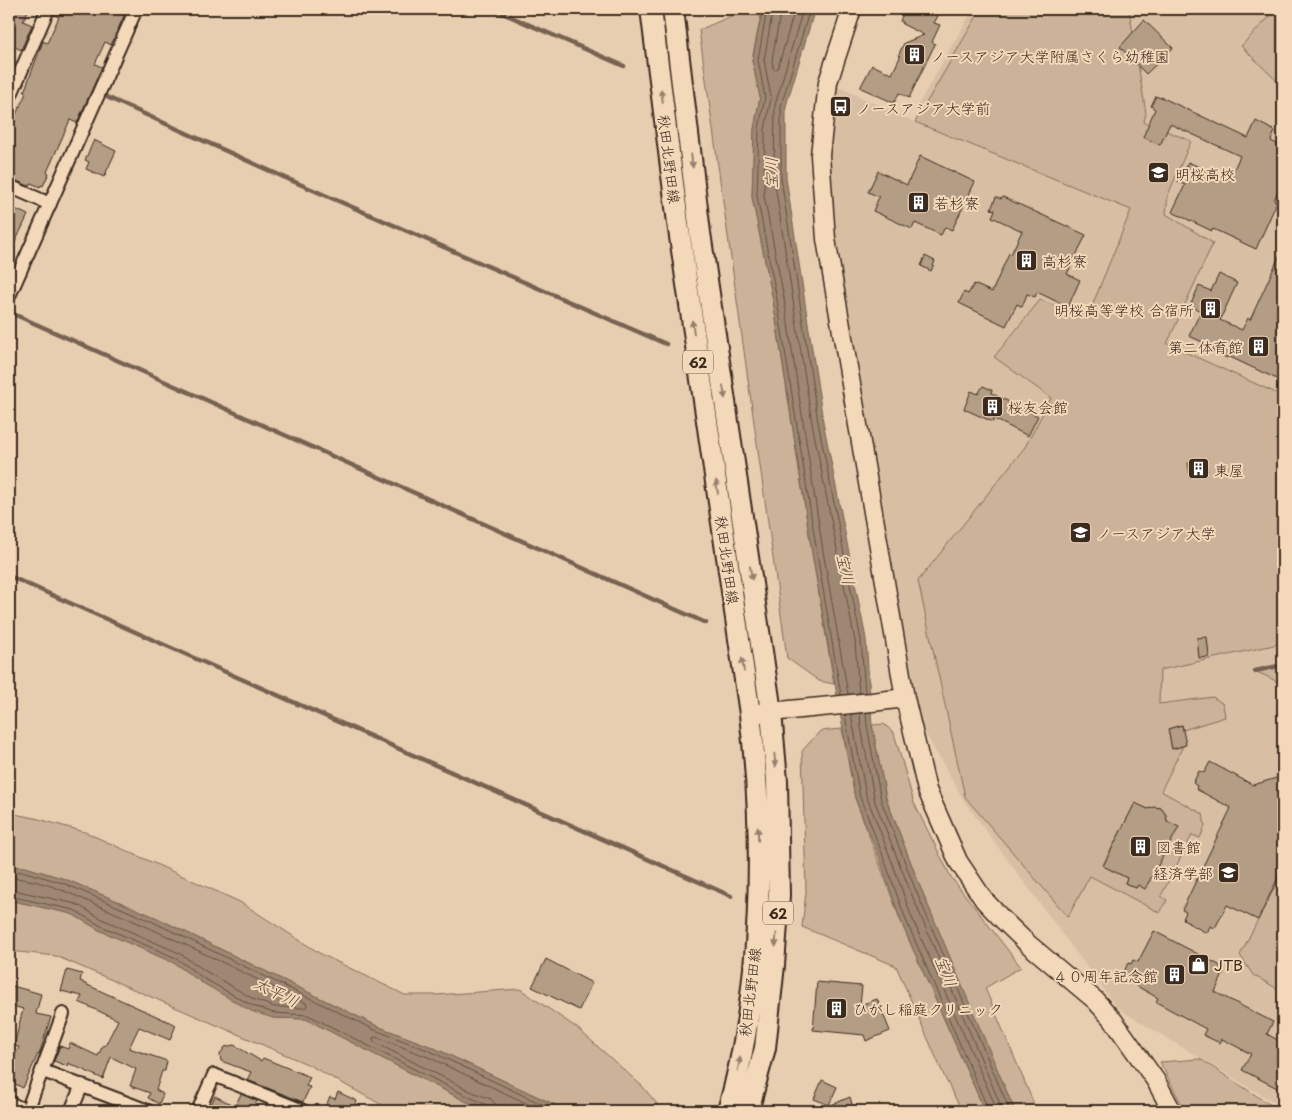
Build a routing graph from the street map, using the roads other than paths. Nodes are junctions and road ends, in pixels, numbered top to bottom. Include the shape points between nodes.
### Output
1 (48, 9) edge
2 (136, 9) edge
3 (651, 9) edge
4 (673, 9) edge
5 (852, 9) edge
6 (9, 99) edge
7 (9, 186) edge
8 (50, 204) junction
9 (9, 296) edge
10 (905, 698) junction
11 (771, 712) junction
12 (750, 714) junction
13 (63, 1014) dead end
14 (43, 1071) junction
15 (82, 1086) junction
16 (9, 1103) edge
17 (27, 1111) edge
18 (71, 1111) edge
19 (144, 1111) edge
20 (198, 1111) edge
21 (303, 1111) edge
22 (728, 1111) edge
23 (748, 1111) edge
24 (1172, 1111) edge

1 - 6 street
2 - 8 street
12 -> 3 main road, 秋田北野田線 / 62 via 678,223
4 -> 11 main road, 秋田北野田線 / 62 via 700,233
5 - 10 street via 828,82 820,155 825,230
7 - 8 street
8 - 9 street
10 - 11 street
10 - 24 street via 927,790 963,868 1000,918 1095,1000 1113,1020 1156,1081
11 - 12 street
11 -> 23 main road, 秋田北野田線 / 62 via 777,781 779,895 765,1048
22 -> 12 main road, 秋田北野田線 / 62 via 743,1042 754,965 758,882 757,774
13 - 14 street
14 - 15 street
14 - 17 street
15 - 18 street
15 - 19 street
16 - 17 street
20 - 21 street via 214,1075

